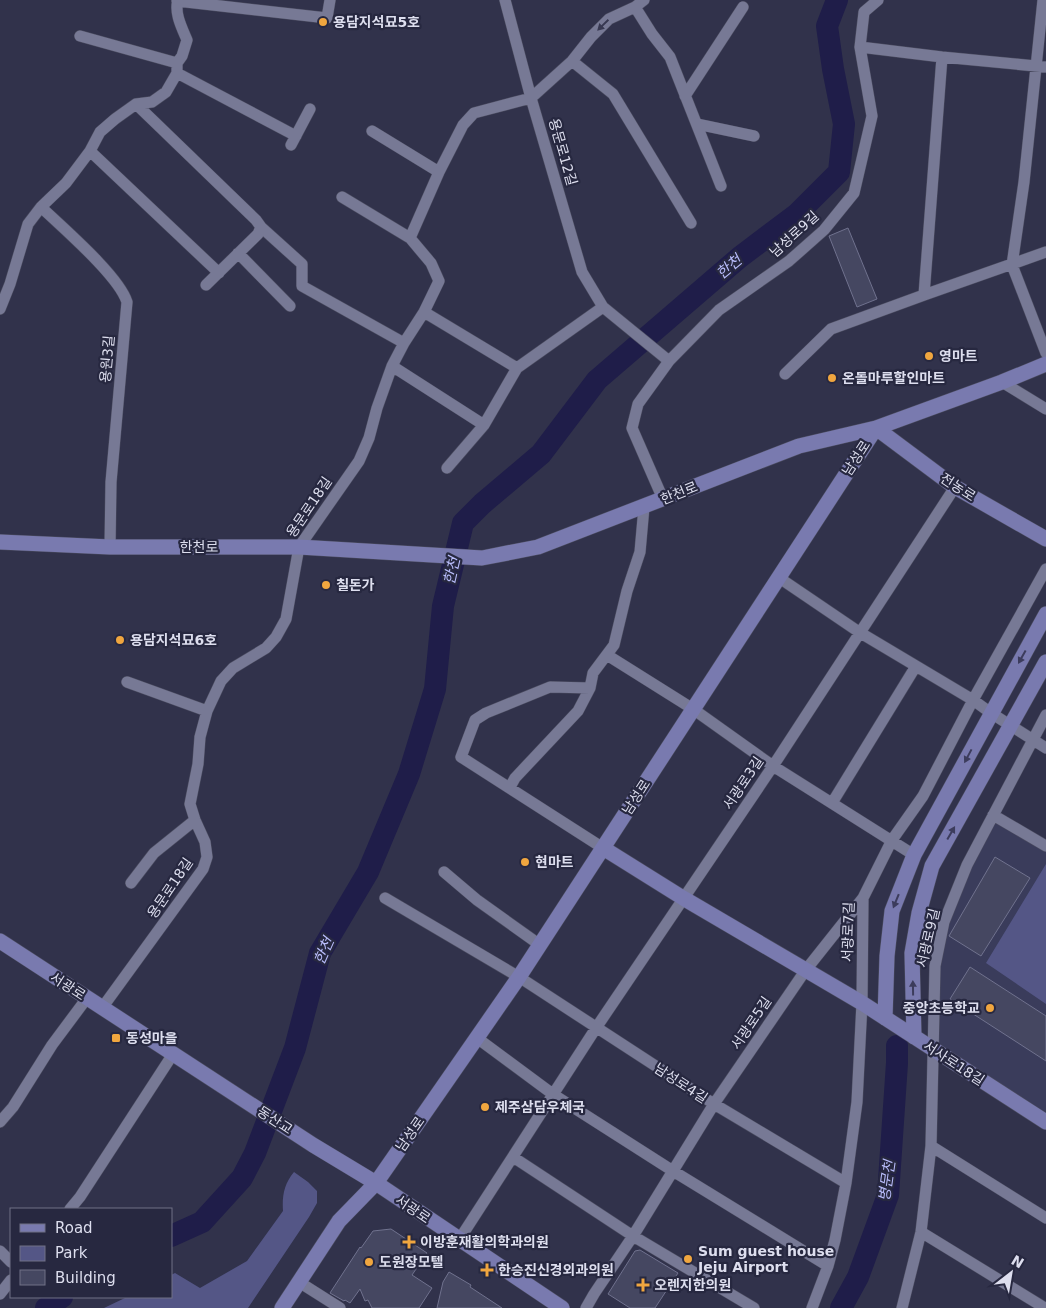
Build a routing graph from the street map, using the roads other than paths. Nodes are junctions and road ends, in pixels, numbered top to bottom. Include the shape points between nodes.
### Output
1 (330, 0) edge
2 (505, 0) edge
3 (878, 0) edge
4 (1043, 0) edge
5 (178, 1) edge
6 (218, 3) edge
7 (640, 3) edge
8 (743, 7) dead end
9 (80, 36) dead end
10 (860, 47) junction
11 (942, 57) junction
12 (572, 61) junction
13 (1041, 66) edge
14 (177, 68) junction
15 (685, 96) junction
16 (531, 98) junction
17 (136, 104) junction
18 (310, 109) dead end
19 (697, 124) junction
20 (372, 131) dead end
21 (754, 136) dead end
22 (90, 152) junction
23 (440, 172) junction
24 (721, 186) dead end
25 (342, 197) dead end
26 (42, 207) junction
27 (691, 223) dead end
28 (261, 227) junction
29 (410, 238) junction
30 (1046, 252) edge
31 (238, 253) junction
32 (1012, 265) junction
33 (218, 273) junction
34 (206, 285) dead end
35 (924, 295) junction
36 (290, 306) dead end
37 (603, 306) junction
38 (0, 309) edge
39 (424, 312) junction
40 (404, 343) junction
41 (1046, 352) edge
42 (669, 361) junction
43 (1046, 364) edge
44 (392, 366) junction
45 (517, 368) junction
46 (785, 374) dead end
47 (1002, 382) junction
48 (1046, 409) edge
49 (484, 425) junction
50 (876, 428) junction
51 (447, 468) dead end
52 (955, 487) junction
53 (663, 500) junction
54 (644, 507) junction
55 (1046, 539) edge
56 (0, 542) edge
57 (110, 547) junction
58 (299, 547) junction
59 (1046, 569) edge
60 (778, 578) junction
61 (1046, 614) edge
62 (859, 632) junction
63 (607, 654) junction
64 (1046, 662) edge
65 (916, 666) junction
66 (128, 682) dead end
67 (590, 688) junction
68 (973, 700) junction
69 (693, 709) junction
70 (207, 711) junction
71 (991, 713) junction
72 (1046, 715) edge
73 (1011, 725) junction
74 (1033, 740) junction
75 (1046, 748) edge
76 (773, 766) junction
77 (510, 787) junction
78 (832, 803) junction
79 (993, 815) junction
80 (195, 820) junction
81 (892, 840) junction
82 (1046, 846) edge
83 (603, 848) junction
84 (914, 854) junction
85 (444, 872) dead end
86 (131, 884) dead end
87 (385, 898) dead end
88 (683, 898) junction
89 (863, 898) junction
90 (0, 941) edge
91 (540, 945) junction
92 (805, 970) junction
93 (519, 977) junction
94 (87, 998) junction
95 (862, 1003) junction
96 (102, 1008) junction
97 (885, 1018) junction
98 (596, 1028) junction
99 (914, 1036) junction
100 (477, 1038) junction
101 (934, 1050) junction
102 (173, 1054) junction
103 (554, 1095) junction
104 (237, 1096) joint
105 (714, 1104) junction
106 (0, 1122) edge
107 (1046, 1122) edge
108 (313, 1145) joint
109 (931, 1146) junction
110 (513, 1157) junction
111 (674, 1171) junction
112 (376, 1183) junction
113 (846, 1184) junction
114 (71, 1208) edge
115 (1046, 1218) edge
116 (921, 1232) junction
117 (633, 1236) junction
118 (459, 1240) junction
119 (0, 1251) edge
120 (10, 1261) edge
121 (828, 1266) junction
122 (10, 1281) edge
123 (299, 1282) junction
124 (0, 1294) edge
125 (1043, 1305) edge
126 (282, 1308) edge
127 (340, 1308) edge
128 (562, 1308) edge
129 (586, 1308) edge
130 (754, 1308) edge
131 (812, 1308) edge
132 (902, 1308) edge

1 - 6 street via 326,18
2 - 16 street, 용문로12길
3 - 10 street, 남성로9길 via 864,12
4 - 13 street
5 - 6 street
5 - 14 street via 179,22 187,40
7 -> 12 street via 609,19
7 - 15 street via 652,34 670,57
8 - 15 street
9 - 14 street
10 - 11 street
10 - 42 street, 남성로9길 via 872,116 854,193 824,230 789,261 719,310
11 - 13 street
11 - 35 street
12 - 16 street
12 - 27 street via 613,94
13 - 32 street
14 - 17 street via 166,92 152,102
14 - 18 street via 293,140
15 - 19 street
16 - 23 street via 474,113 463,125
16 - 37 street, 용문로12길 via 582,272
17 - 22 street via 100,132
17 - 28 street
19 - 21 street
19 - 24 street
20 - 23 street
22 - 26 street
22 - 33 street
23 - 29 street
25 - 29 street
26 - 38 street via 28,224
26 - 57 street, 용원3길 via 108,273 127,302 110,482
28 - 31 street
28 - 40 street via 302,264 302,286
29 - 39 street, 용문로18길 via 431,263 439,281
30 - 32 street
31 - 33 street
31 - 36 street
32 - 35 street
32 - 41 street
33 - 34 street
35 - 46 street via 831,329
37 - 42 street, 용문로12길
37 - 45 street
39 - 40 street, 용문로18길
39 - 45 street
40 - 44 street, 용문로18길
42 - 53 street, 남성로9길 via 638,404 632,428
43 - 47 street, 남성로
44 - 49 street
44 - 58 street, 용문로18길 via 359,461
45 - 49 street
47 - 48 street
47 - 50 street, 남성로
49 - 51 street
50 - 52 street, 전농로
50 - 53 street, 한천로 via 799,446
50 - 60 street, 남성로
52 - 55 street, 전농로
52 - 62 street, 서광로3길
53 - 54 street, 한천로
54 - 58 street, 한천로 via 538,547 482,558
54 - 63 street via 640,552 614,646
56 - 57 street, 한천로
57 - 58 street, 한천로
58 - 70 street, 용문로18길 via 286,619 276,637 266,648 233,668 221,681
59 - 68 street, 서광로7길
60 - 62 street
60 - 69 street, 남성로
61 -> 71 street
62 - 65 street
62 - 76 street, 서광로3길
63 - 67 street via 593,673
63 - 69 street
64 - 73 street
65 - 68 street
65 - 78 street
66 - 70 street
67 - 77 street via 578,711
67 - 77 street via 550,687 476,720 461,757
68 - 71 street
68 - 81 street, 서광로7길 via 923,796
69 - 76 street
69 - 83 street, 남성로
70 - 80 street, 용문로18길 via 190,804
71 - 73 street
71 -> 84 street
72 - 74 street, 서광로9길
73 - 74 street
99 -> 73 street via 912,953 932,866
74 - 75 street
74 - 79 street, 서광로9길
76 - 78 street
76 - 88 street, 서광로3길
77 - 83 street
78 - 81 street
79 - 82 street
79 - 101 street, 서광로9길 via 967,865 944,922 935,966
80 - 86 street via 154,852
80 - 96 street, 용문로18길 via 205,842 207,857 203,870
81 - 84 street
81 - 89 street, 서광로7길
83 - 88 street
83 - 91 street, 남성로
84 -> 97 street via 892,911
85 - 91 street
87 - 93 street, 남성로4길
88 - 92 street
88 - 98 street, 서광로3길
89 - 92 street, 서광로5길
89 - 95 street, 서광로7길
90 - 94 street, 서광로
91 - 93 street, 남성로
92 - 95 street
92 - 105 street, 서광로5길
93 - 98 street, 남성로4길
93 - 100 street, 남성로
94 - 96 street, 서광로
94 - 106 street
95 - 97 street, 서사로18길
95 - 113 street, 서광로7길 via 857,1102
96 - 102 street, 서광로
97 - 99 street, 서사로18길
98 - 103 street, 서광로3길
98 - 105 street, 남성로4길
99 - 101 street, 서사로18길
100 - 103 street
100 - 112 street, 남성로
101 - 107 street, 서사로18길
101 - 109 street, 서광로9길
102 - 104 street, 서광로
102 - 114 street
103 - 110 street, 서광로3길
103 - 111 street
104 - 108 street, 동산교
105 - 111 street, 서광로5길
105 - 113 street, 남성로4길
108 - 112 street, 서광로
109 - 115 street
109 - 116 street, 서광로9길
110 - 117 street
110 - 118 street, 서광로3길
111 - 117 street, 서광로5길
111 - 121 street
112 - 118 street, 서광로
112 - 123 street, 남성로 via 339,1221
113 - 121 street, 서광로7길
116 - 125 street
116 - 132 street, 서광로9길
117 - 129 street, 서광로5길
117 - 130 street
118 - 128 street, 서광로
119 - 120 street
121 - 131 street, 서광로7길
122 - 124 street
123 - 126 street, 남성로
123 - 127 street

